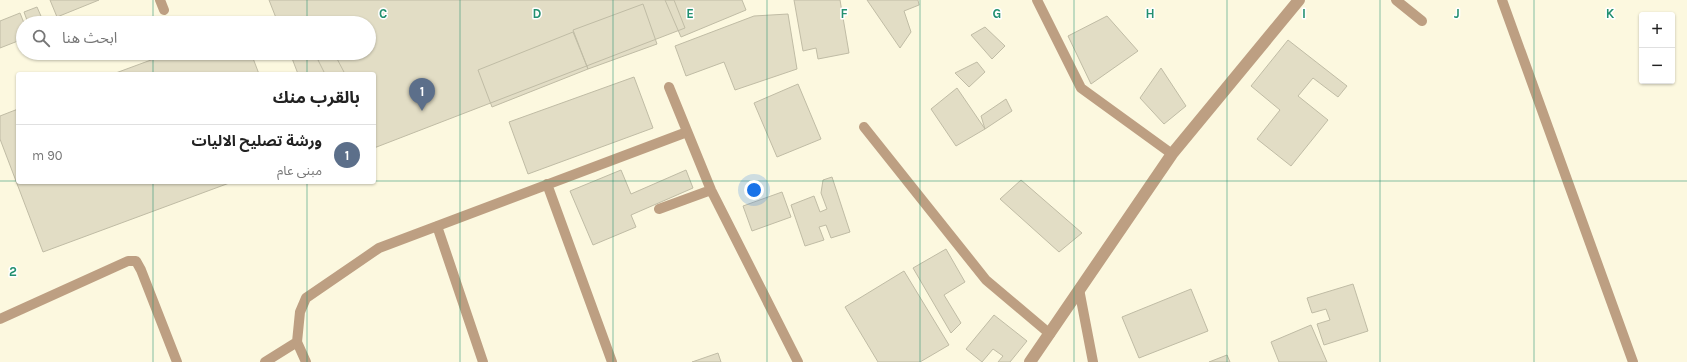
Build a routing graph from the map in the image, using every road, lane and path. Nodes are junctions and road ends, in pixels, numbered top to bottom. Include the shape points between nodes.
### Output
1 (160, 0) edge
2 (1037, 0) edge
3 (1299, 0) edge
4 (1396, 0) edge
5 (1502, 0) edge
6 (164, 10) dead end
7 (1422, 21) dead end
8 (669, 87) dead end
9 (864, 127) dead end
10 (687, 132) junction
11 (1172, 154) junction
12 (547, 184) junction
13 (711, 190) junction
14 (659, 210) dead end
15 (437, 226) junction
16 (1079, 289) junction
17 (0, 319) edge
18 (1050, 334) junction
19 (297, 342) junction
20 (178, 362) edge
21 (265, 362) edge
22 (306, 362) edge
23 (483, 362) edge
24 (612, 362) edge
25 (798, 362) edge
26 (1030, 362) edge
27 (1093, 362) edge
28 (1633, 362) edge

1 - 6 lane
2 - 11 lane via 1081,88
3 - 11 street
4 - 7 lane
5 - 28 lane
8 - 10 lane
9 - 18 lane via 986,280
10 - 12 lane
10 - 13 lane
11 - 16 street
12 - 15 lane
12 - 24 lane
13 - 14 lane
13 - 25 lane
15 - 19 lane via 379,248 306,298 300,312
15 - 23 lane
16 - 18 street
16 - 27 lane
17 - 20 lane via 128,261 136,261
18 - 26 street
19 - 21 lane
19 - 22 lane

